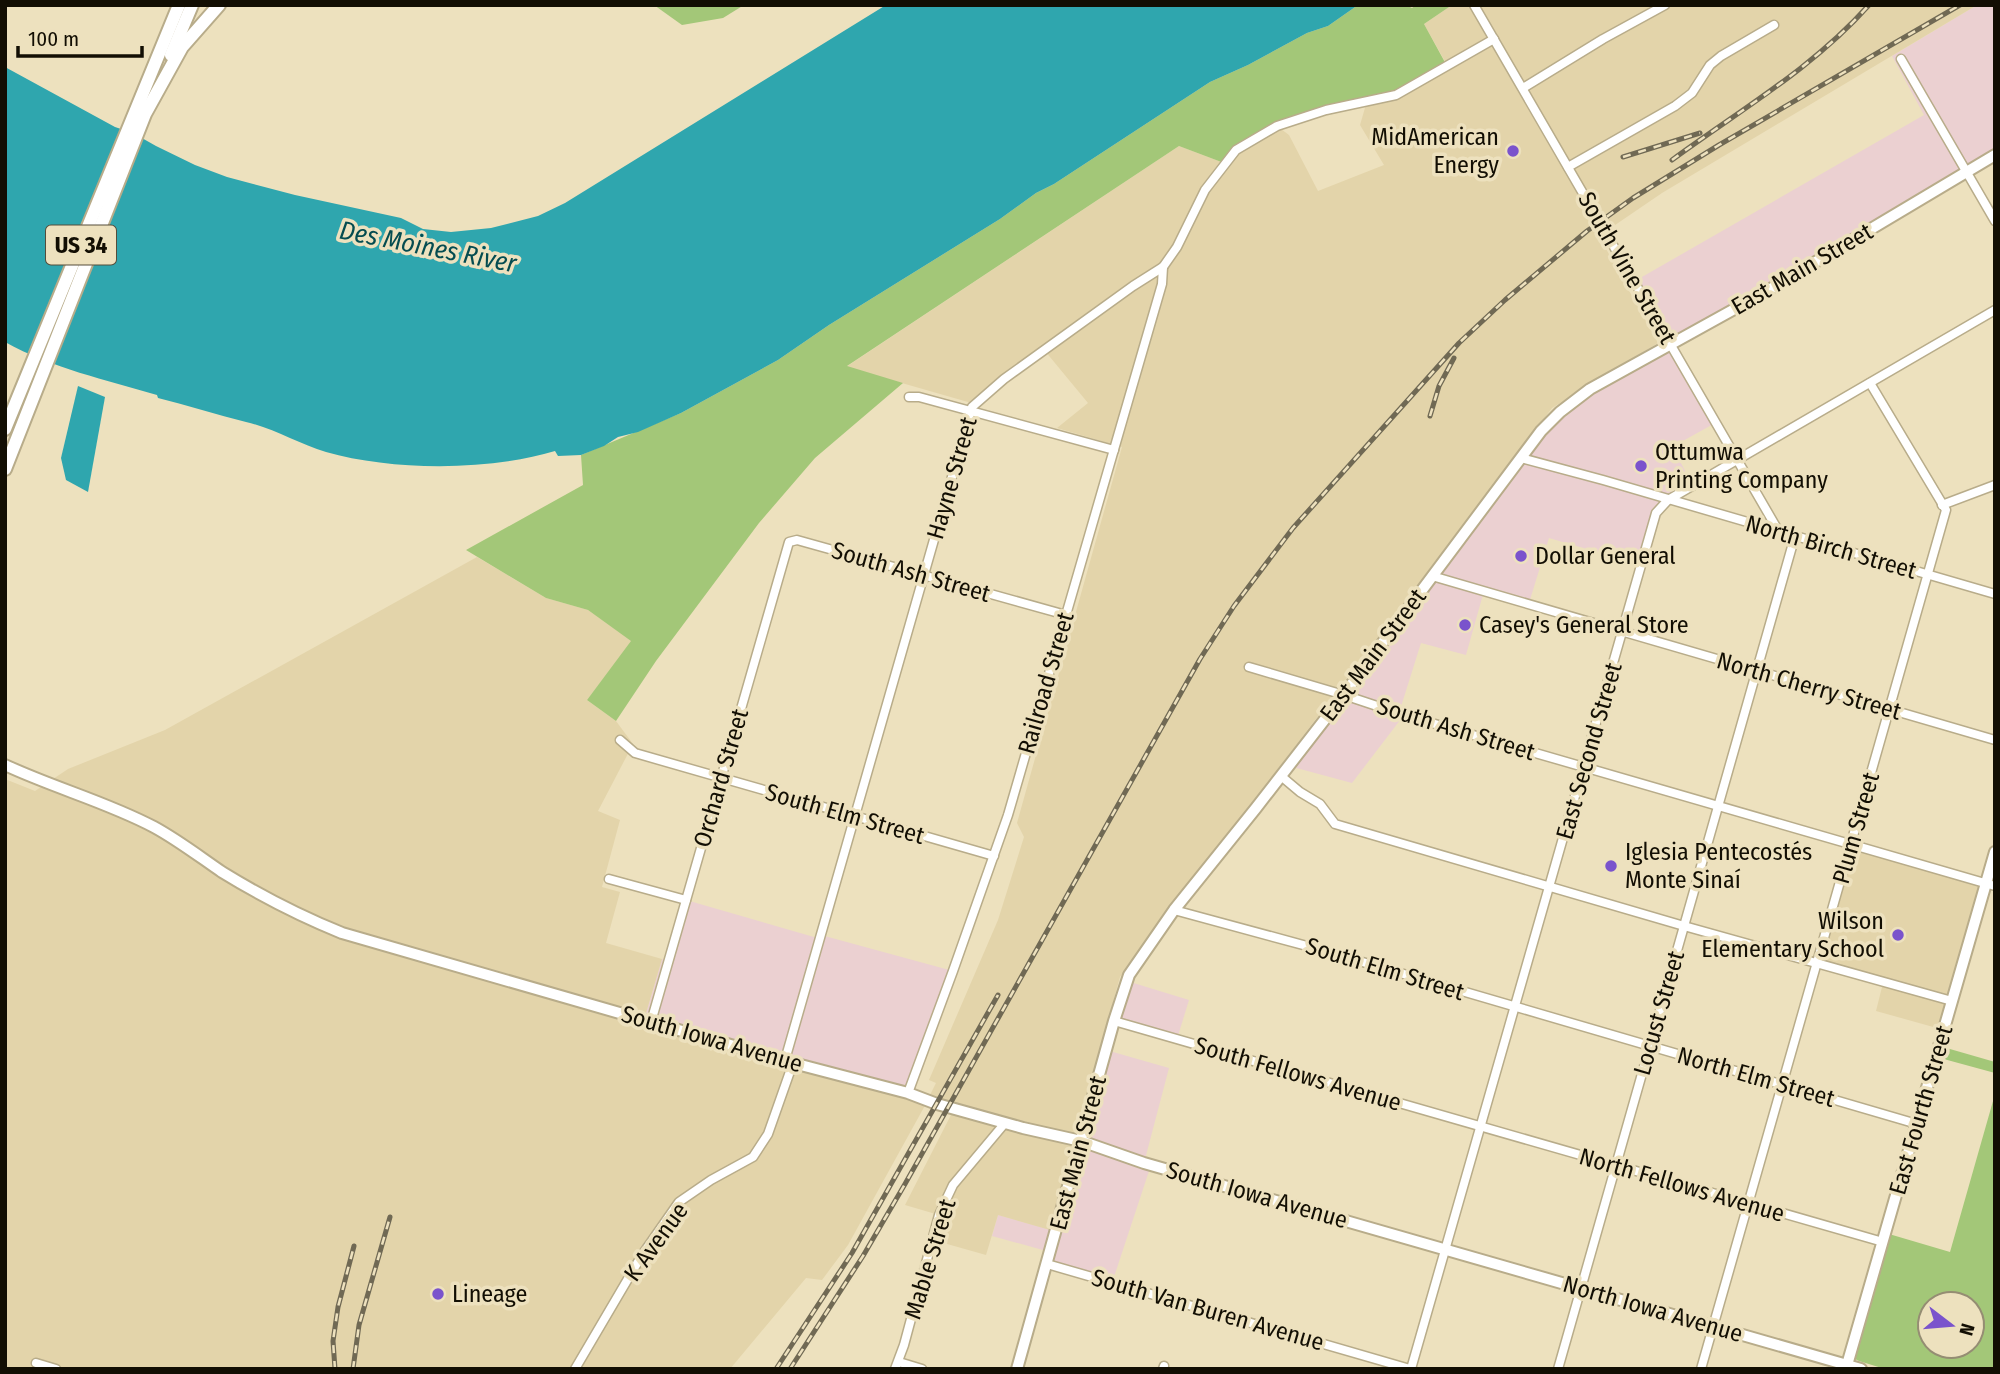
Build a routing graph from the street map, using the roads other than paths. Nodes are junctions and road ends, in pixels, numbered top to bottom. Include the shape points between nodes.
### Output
1 (176, 5) edge
2 (192, 5) edge
3 (219, 5) edge
4 (1474, 5) edge
5 (1665, 5) edge
6 (1774, 25) dead end
7 (1494, 39) junction
8 (1900, 59) dead end
9 (1523, 89) junction
10 (155, 94) junction
11 (141, 112) junction
12 (1995, 155) edge
13 (1568, 167) junction
14 (1966, 172) junction
15 (1995, 221) edge
16 (1163, 267) junction
17 (1995, 310) edge
18 (1672, 345) junction
19 (32, 381) junction
20 (1870, 383) junction
21 (909, 397) dead end
22 (971, 410) junction
23 (5, 429) edge
24 (1114, 450) junction
25 (1521, 458) junction
26 (1738, 459) junction
27 (5, 469) edge
28 (1995, 485) edge
29 (1668, 500) junction
30 (1942, 505) junction
31 (1779, 532) junction
32 (1795, 536) junction
33 (797, 540) joint
34 (924, 575) junction
35 (1928, 575) junction
36 (1432, 576) junction
37 (1995, 594) edge
38 (1066, 615) junction
39 (1623, 632) junction
40 (1249, 667) dead end
41 (1756, 671) junction
42 (1343, 695) junction
43 (1889, 710) junction
44 (620, 740) dead end
45 (1995, 740) edge
46 (5, 765) edge
47 (1584, 766) junction
48 (1281, 776) junction
49 (721, 778) junction
50 (1718, 806) junction
51 (855, 817) junction
52 (1851, 844) junction
53 (1995, 852) edge
54 (994, 856) junction
55 (609, 879) dead end
56 (1990, 885) edge
57 (1550, 887) junction
58 (686, 900) junction
59 (1174, 910) junction
60 (1684, 926) junction
61 (1817, 964) junction
62 (1952, 1001) junction
63 (1514, 1007) junction
64 (1114, 1021) junction
65 (651, 1022) junction
66 (1650, 1046) junction
67 (789, 1061) junction
68 (1782, 1085) junction
69 (908, 1093) junction
70 (1005, 1123) junction
71 (1917, 1124) junction
72 (1481, 1128) junction
73 (1081, 1142) junction
74 (1616, 1166) junction
75 (1748, 1204) junction
76 (1883, 1242) junction
77 (1446, 1249) junction
78 (1047, 1264) junction
79 (1580, 1288) junction
80 (1713, 1326) junction
81 (36, 1363) dead end
82 (897, 1365) edge
83 (1847, 1367) edge
84 (56, 1369) edge
85 (575, 1369) edge
86 (922, 1369) edge
87 (1017, 1369) edge
88 (1410, 1369) edge
89 (1558, 1369) edge
90 (1701, 1369) edge
91 (1861, 1369) edge

1 - 11 highway, US 34
2 - 10 highway
3 - 10 highway, US 34 via 183,47
4 - 7 street, South Vine Street
5 - 9 street
6 - 13 street via 1710,65 1692,93 1675,106
7 - 9 street, South Vine Street
7 - 16 street, Hayne Street via 1396,95 1277,126 1236,150 1205,190
8 - 14 street
9 - 13 street, South Vine Street
10 - 11 highway, US 34
11 - 19 highway, US 34
12 - 14 main road, East Main Street
13 - 18 street, South Vine Street
14 - 15 street
14 - 18 main road, East Main Street
16 - 22 street, Hayne Street via 1004,379
16 - 24 street, Railroad Street
17 - 20 street
18 - 25 main road, East Main Street via 1568,405
18 - 26 street, South Vine Street
19 - 23 highway, US 34
19 - 27 highway, US 34
20 - 26 street
20 - 30 street
21 - 22 street
22 - 24 street
22 - 34 street, Hayne Street
24 - 38 street, Railroad Street
25 - 29 street, North Birch Street
25 - 36 main road, East Main Street
26 - 29 street
26 - 31 street, South Vine Street
28 - 30 street
29 - 31 street, North Birch Street
29 - 39 street, East Second Street via 1656,513
30 - 35 street, Plum Street via 1946,510
31 - 32 street, North Birch Street
32 - 35 street, North Birch Street
32 - 41 street, Locust Street
33 - 34 street, South Ash Street
33 - 49 street, Orchard Street via 789,542
34 - 38 street, South Ash Street
34 - 51 street, Hayne Street
35 - 37 street, North Birch Street
35 - 43 street, Plum Street
36 - 39 street, North Cherry Street
36 - 42 main road, East Main Street
38 - 54 street, Railroad Street
39 - 41 street, North Cherry Street
39 - 47 street, East Second Street
40 - 42 street, South Ash Street
41 - 43 street, North Cherry Street
41 - 50 street, Locust Street
42 - 47 street, South Ash Street
42 - 48 main road, East Main Street
43 - 45 street, North Cherry Street
43 - 52 street, Plum Street
44 - 49 street, South Elm Street via 635,753
46 - 65 main road, South Iowa Avenue via 131,815 281,907 342,933
47 - 50 street, South Ash Street
47 - 57 street, East Second Street
48 - 57 street via 1320,804 1335,824
48 - 59 main road, East Main Street
49 - 51 street, South Elm Street
49 - 58 street, Orchard Street
50 - 52 street, South Ash Street
50 - 60 street, Locust Street
51 - 54 street, South Elm Street
51 - 67 street, Hayne Street
52 - 56 street, South Ash Street
52 - 61 street, Plum Street
53 - 56 main road, East Fourth Street
54 - 69 street, Railroad Street
55 - 58 street
56 - 62 main road, East Fourth Street
57 - 60 street
57 - 63 street, East Second Street
58 - 65 street, Orchard Street
59 - 63 street, South Elm Street
59 - 64 main road, East Main Street via 1129,975
60 - 61 street
60 - 66 street, Locust Street
61 - 62 street
61 - 68 street, Plum Street
62 - 71 main road, East Fourth Street
63 - 66 street, North Elm Street
63 - 72 street, East Second Street
64 - 72 street, South Fellows Avenue
64 - 73 main road, East Main Street
65 - 67 main road, South Iowa Avenue
66 - 68 street, North Elm Street
66 - 74 street, Locust Street
67 - 69 main road, South Iowa Avenue
67 - 85 street, K Avenue via 768,1134 753,1157 679,1202
68 - 71 street, North Elm Street
68 - 75 street, Plum Street
69 - 70 main road, South Iowa Avenue
70 - 73 main road, South Iowa Avenue
70 - 82 street, Mable Street via 953,1185 939,1215
71 - 76 main road, East Fourth Street
72 - 74 street, North Fellows Avenue
72 - 77 street, East Second Street
73 - 77 main road, South Iowa Avenue
73 - 78 main road, East Main Street
74 - 75 street, North Fellows Avenue
74 - 79 street, Locust Street
75 - 76 street, North Fellows Avenue
75 - 80 street, Plum Street
76 - 83 main road, East Fourth Street
77 - 79 main road, North Iowa Avenue
77 - 88 street, East Second Street
78 - 87 main road, East Main Street
78 - 88 street, South Van Buren Avenue
79 - 80 main road, North Iowa Avenue
79 - 89 street, Locust Street
80 - 83 main road, North Iowa Avenue
80 - 90 street, Plum Street
81 - 84 street
82 - 86 street
83 - 91 main road, North Iowa Avenue

